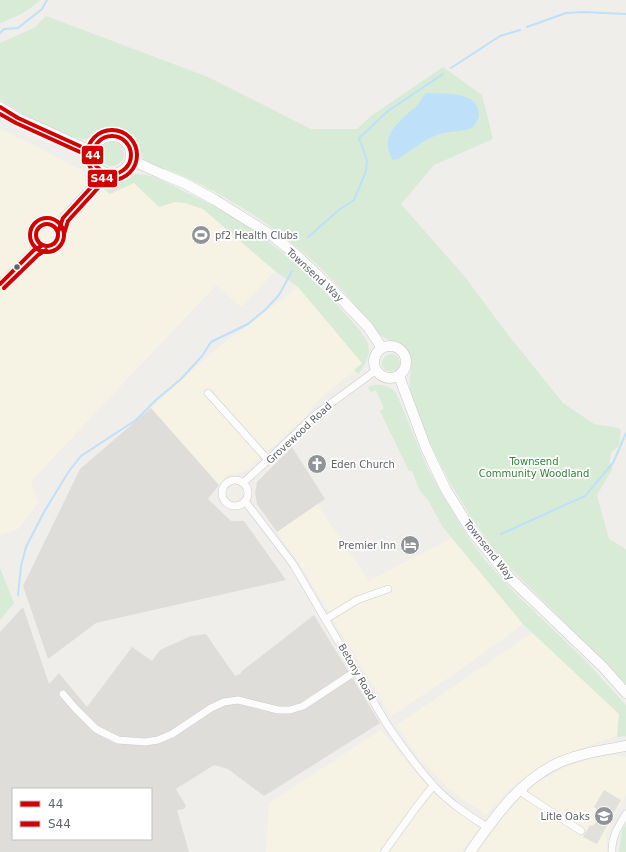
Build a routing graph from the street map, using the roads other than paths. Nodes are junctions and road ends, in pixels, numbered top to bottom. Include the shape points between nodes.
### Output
1 (0, 106) edge
2 (93, 152) junction
3 (131, 160) junction
4 (102, 172) junction
5 (63, 218) dead end
6 (34, 250) dead end
7 (0, 284) edge
8 (382, 348) junction
9 (376, 370) junction
10 (399, 376) junction
11 (208, 393) dead end
12 (268, 460) junction
13 (243, 483) junction
14 (245, 501) junction
15 (388, 589) dead end
16 (326, 619) junction
17 (356, 671) junction
18 (626, 693) edge
19 (63, 694) dead end
20 (626, 746) edge
21 (433, 786) junction
22 (523, 788) junction
23 (626, 814) edge
24 (487, 827) junction
25 (581, 831) dead end
26 (384, 852) edge
27 (470, 852) edge
28 (612, 852) edge

1 - 2 main road via 18,118
2 - 3 main road via 97,142 102,138 114,136 126,141 130,146
2 - 4 main road via 94,163
3 - 4 main road via 121,173 112,175
3 - 8 main road, Townsend Way via 184,183 274,237 329,286 368,327
4 - 5 street
6 - 7 street
8 - 9 main road via 374,359
8 - 10 main road via 396,347 406,357 406,365
9 - 10 main road via 387,378
9 - 12 street, Grovewood Road via 315,415
10 - 18 main road, Townsend Way via 426,448 446,490 471,530 509,578 603,667
11 - 12 street
12 - 13 street, Grovewood Road
13 - 14 street via 248,495
13 - 14 street via 238,480 228,482 224,485 222,494 229,504 240,504
14 - 16 street, Betony Road via 293,564
15 - 16 street via 357,600
16 - 17 street, Betony Road
17 - 19 street via 303,706 278,710 238,700 224,702 172,734 145,742 118,740 96,729
17 - 21 street, Betony Road via 386,723
20 - 22 main road via 588,752 560,762
21 - 24 street, Betony Road via 455,806
21 - 26 street
22 - 24 main road
22 - 25 street via 524,794
23 - 28 street via 615,832
24 - 27 main road

